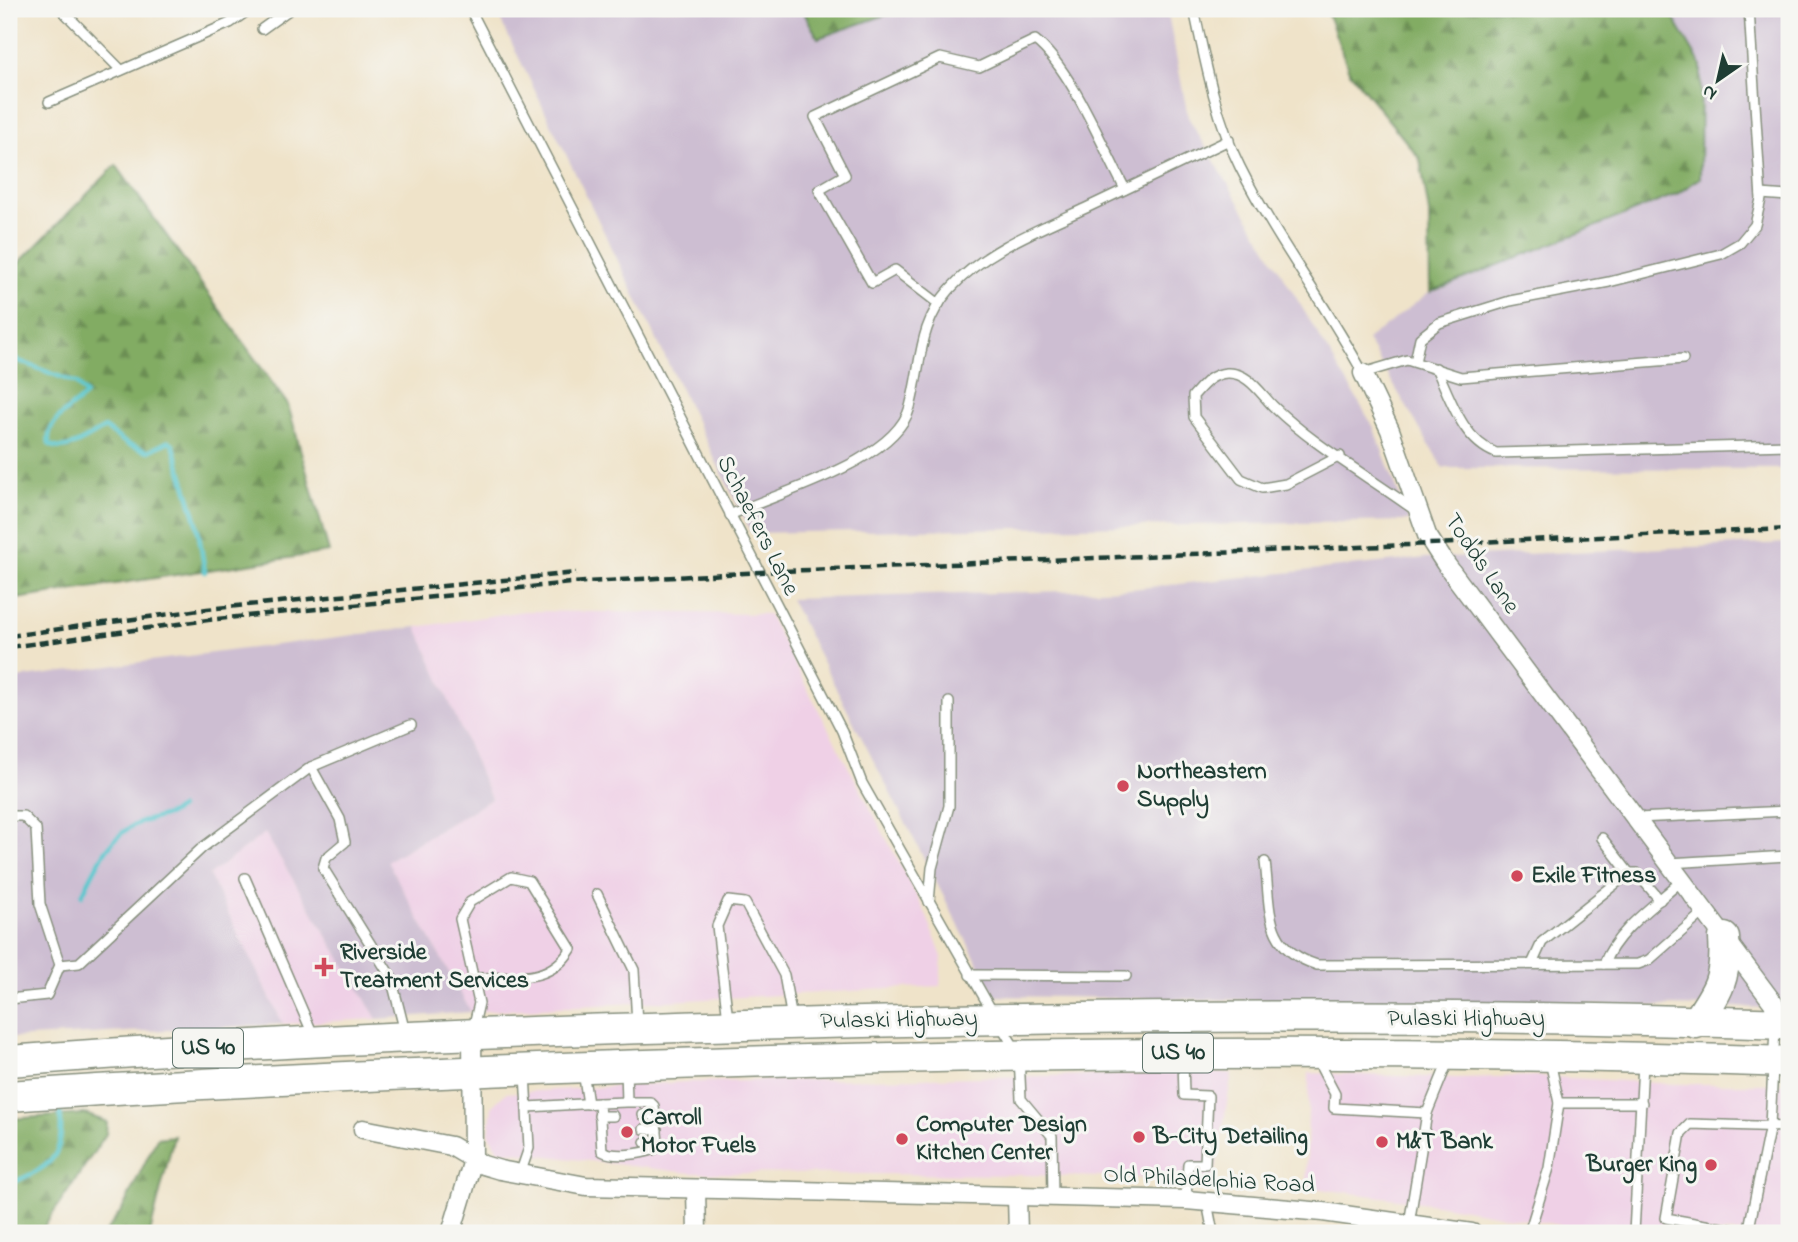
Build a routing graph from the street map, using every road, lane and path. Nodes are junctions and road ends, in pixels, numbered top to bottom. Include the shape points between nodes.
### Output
1 (61, 9) edge
2 (250, 9) edge
3 (290, 9) edge
4 (470, 9) edge
5 (1194, 9) edge
6 (1749, 9) edge
7 (262, 29) dead end
8 (121, 70) junction
9 (49, 102) dead end
10 (1229, 140) junction
11 (1125, 189) junction
12 (1761, 194) junction
13 (1789, 196) edge
14 (939, 304) junction
15 (1683, 359) dead end
16 (1415, 362) junction
17 (1436, 368) junction
18 (1363, 373) junction
19 (1789, 445) edge
20 (1339, 456) junction
21 (1421, 514) junction
22 (730, 515) junction
23 (949, 702) dead end
24 (411, 725) dead end
25 (311, 767) junction
26 (1789, 811) edge
27 (9, 816) edge
28 (1634, 818) junction
29 (1602, 838) dead end
30 (1789, 856) edge
31 (1265, 862) dead end
32 (1668, 863) junction
33 (1629, 873) junction
34 (244, 878) dead end
35 (1681, 881) junction
36 (597, 894) dead end
37 (1660, 900) junction
38 (929, 904) junction
39 (1704, 912) junction
40 (1724, 938) junction
41 (1532, 964) junction
42 (1604, 964) junction
43 (60, 965) junction
44 (970, 975) junction
45 (1126, 976) dead end
46 (474, 978) junction
47 (9, 999) edge
48 (997, 1019) junction
49 (1696, 1023) junction
50 (793, 1024) junction
51 (1782, 1024) edge
52 (728, 1025) junction
53 (637, 1029) junction
54 (472, 1034) junction
55 (407, 1037) junction
56 (317, 1042) junction
57 (1184, 1053) junction
58 (1313, 1054) junction
59 (1451, 1054) junction
60 (1019, 1055) junction
61 (1549, 1056) junction
62 (1643, 1058) junction
63 (9, 1061) edge
64 (1781, 1062) edge
65 (626, 1064) junction
66 (582, 1066) junction
67 (524, 1068) junction
68 (471, 1072) junction
69 (9, 1096) edge
70 (627, 1102) junction
71 (599, 1103) junction
72 (1559, 1103) junction
73 (1642, 1103) junction
74 (587, 1104) junction
75 (528, 1107) junction
76 (1427, 1113) junction
77 (643, 1115) dead end
78 (657, 1115) junction
79 (599, 1116) junction
80 (612, 1116) dead end
81 (1770, 1125) junction
82 (1789, 1127) edge
83 (600, 1128) junction
84 (612, 1128) dead end
85 (363, 1129) dead end
86 (644, 1129) dead end
87 (657, 1129) junction
88 (601, 1142) junction
89 (613, 1142) dead end
90 (645, 1142) dead end
91 (658, 1142) junction
92 (473, 1160) junction
93 (520, 1174) junction
94 (696, 1191) junction
95 (1017, 1197) junction
96 (1053, 1198) junction
97 (1186, 1200) junction
98 (1207, 1202) junction
99 (1409, 1224) junction
100 (1448, 1231) edge
101 (451, 1233) edge
102 (697, 1233) edge
103 (1018, 1233) edge
104 (1213, 1233) edge
105 (1472, 1233) edge
106 (1529, 1233) edge
107 (1634, 1233) edge
108 (1749, 1233) edge

1 - 8 lane
2 - 8 lane via 230,23
3 - 7 lane
4 - 22 lane, Schaefers Lane
5 - 10 lane, Todds Lane
6 - 12 lane
8 - 9 lane
10 - 11 lane
10 - 18 lane, Todds Lane via 1256,197
11 - 14 lane via 1015,242 969,272
11 - 14 lane via 1073,90 1035,40 979,67 940,58 815,117 845,175 819,190 872,283 895,270
12 - 13 lane
12 - 16 lane via 1755,225 1740,243 1721,254 1520,299 1439,323 1420,338
14 - 22 lane via 918,356 910,409 896,435 861,459
15 - 17 lane via 1461,377
16 - 17 lane
16 - 18 lane via 1396,362
17 - 19 lane via 1466,431 1483,448 1496,453
18 - 21 street, Todds Lane
20 - 20 lane via 1275,407 1249,379 1229,373 1209,378 1193,396 1194,417 1241,479 1262,488 1286,484
20 - 21 lane
21 - 28 street, Todds Lane via 1427,535 1445,563
22 - 38 lane, Schaefers Lane via 842,731 862,783
23 - 38 lane via 949,806 932,868
24 - 25 lane
25 - 43 lane via 202,848 79,963
25 - 55 lane via 340,819 345,842 326,858 323,868 391,977
26 - 28 lane
27 - 43 lane via 23,816 36,829 40,904
28 - 32 street, Todds Lane
29 - 33 lane
30 - 32 lane
31 - 41 lane via 1274,934 1290,954 1303,960 1317,965
32 - 35 street, Todds Lane
33 - 37 lane via 1637,873
33 - 41 lane via 1542,943
34 - 56 lane
35 - 37 lane
35 - 39 street, Todds Lane
36 - 53 lane via 634,970
37 - 42 lane via 1622,936
38 - 44 lane, Schaefers Lane
39 - 40 street, Todds Lane
39 - 42 lane via 1649,960
40 - 49 highway via 1722,982
40 - 51 street, Todds Lane via 1774,1004
41 - 42 lane
43 - 47 lane via 47,995
44 - 45 lane
44 - 48 lane, Schaefers Lane
46 - 46 lane via 460,919 470,902 511,877 529,881 571,949 546,975
46 - 54 lane via 479,1003
48 - 49 highway, Pulaski Highway / US 40 via 1447,1018
48 - 50 highway, Pulaski Highway / US 40
48 - 60 lane, Schaefers Lane
49 - 51 highway, Pulaski Highway / US 40
50 - 52 highway, Pulaski Highway / US 40
50 - 52 lane via 784,975 775,956 745,903 728,901 717,926
51 - 64 lane
52 - 53 highway, Pulaski Highway / US 40
53 - 54 highway, Pulaski Highway / US 40
54 - 55 highway, Pulaski Highway / US 40
54 - 68 street
55 - 56 highway, Pulaski Highway / US 40
56 - 63 highway, Pulaski Highway / US 40
57 - 58 highway, Pulaski Highway / US 40
57 - 60 highway, Pulaski Highway / US 40
57 - 97 lane via 1184,1095 1208,1096 1205,1164 1188,1164
58 - 59 highway, Pulaski Highway / US 40
58 - 76 lane via 1335,1094 1334,1108
59 - 61 highway, Pulaski Highway / US 40
59 - 76 lane
60 - 65 highway, Pulaski Highway / US 40
60 - 96 lane via 1021,1099 1052,1136
61 - 62 highway, Pulaski Highway / US 40
61 - 72 lane
62 - 64 highway, Pulaski Highway / US 40
62 - 73 lane
64 - 81 lane
65 - 66 highway, Pulaski Highway / US 40
65 - 70 lane
66 - 67 highway, Pulaski Highway / US 40
66 - 74 lane
67 - 68 highway, Pulaski Highway / US 40
67 - 75 lane
68 - 69 highway, Pulaski Highway / US 40
68 - 92 street
70 - 71 lane
70 - 78 lane via 650,1102
71 - 74 lane
71 - 79 lane
72 - 73 lane
72 - 106 lane via 1549,1168
73 - 107 lane
74 - 75 lane
75 - 93 lane via 529,1148
76 - 99 lane
77 - 78 lane
78 - 87 lane
79 - 80 lane
79 - 83 lane
81 - 82 lane
81 - 108 lane
81 - 108 lane via 1690,1124 1681,1133 1666,1218
83 - 84 lane
83 - 88 lane
85 - 92 street, Old Philadelphia Road via 451,1146
86 - 87 lane
87 - 91 lane
88 - 89 lane
88 - 91 lane via 602,1151 608,1154 644,1153 655,1149
90 - 91 lane
92 - 93 street, Old Philadelphia Road
92 - 101 street
93 - 94 street, Old Philadelphia Road via 586,1186
94 - 95 street, Old Philadelphia Road
94 - 102 street
95 - 96 street, Old Philadelphia Road
95 - 103 street
96 - 97 street, Old Philadelphia Road
97 - 98 street, Old Philadelphia Road
98 - 99 street, Old Philadelphia Road
98 - 104 lane
99 - 100 street, Old Philadelphia Road
100 - 105 street, Old Philadelphia Road

